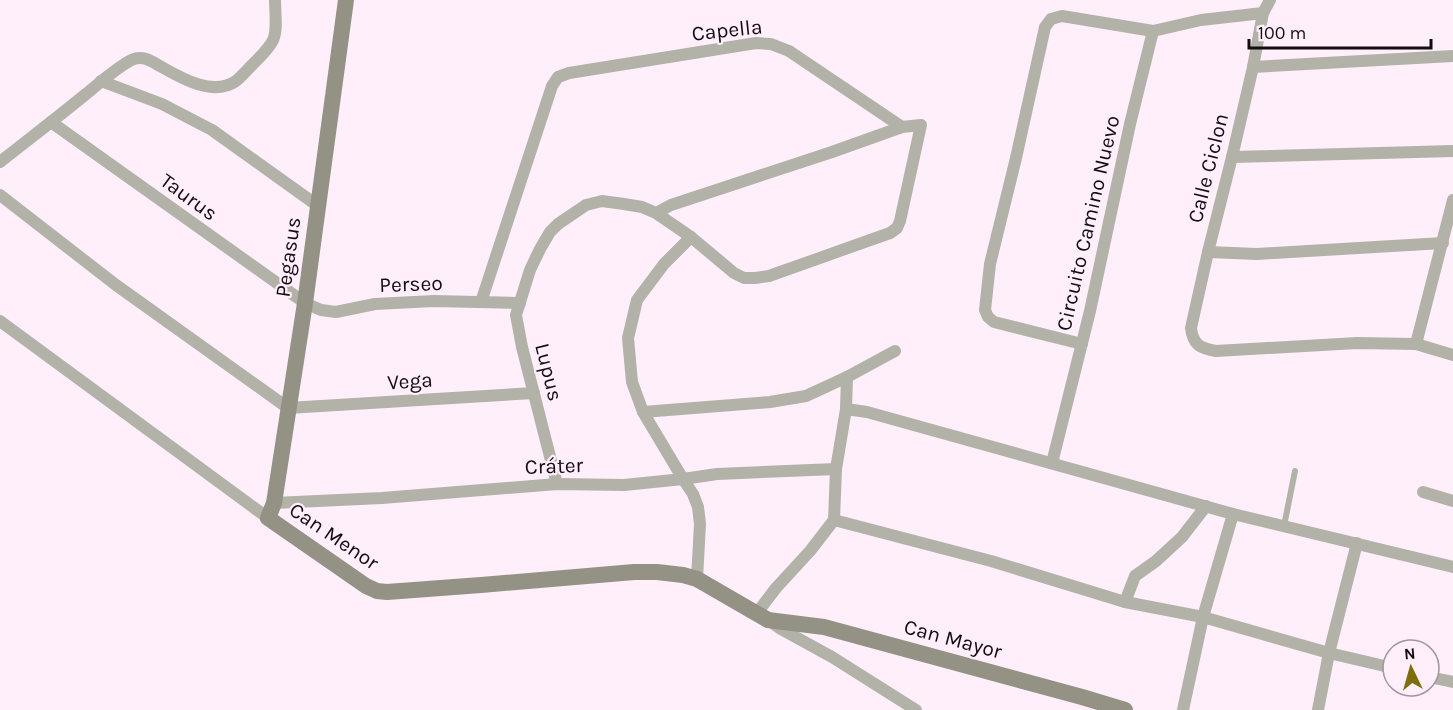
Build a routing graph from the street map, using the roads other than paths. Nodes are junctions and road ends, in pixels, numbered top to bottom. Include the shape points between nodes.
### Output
1 (275, 0) edge
2 (346, 0) edge
3 (1270, 0) edge
4 (1263, 13) junction
5 (1153, 32) junction
6 (1453, 56) edge
7 (1253, 67) junction
8 (101, 81) junction
9 (51, 122) junction
10 (902, 127) junction
11 (1453, 151) edge
12 (1232, 157) junction
13 (0, 162) edge
14 (0, 195) edge
15 (1453, 200) edge
16 (318, 206) junction
17 (656, 213) junction
18 (691, 237) junction
19 (1443, 243) junction
20 (1208, 252) junction
21 (481, 302) junction
22 (305, 303) junction
23 (520, 303) junction
24 (0, 321) edge
25 (1416, 344) junction
26 (1082, 345) junction
27 (895, 351) dead end
28 (1453, 354) edge
29 (847, 377) junction
30 (534, 393) junction
31 (288, 408) junction
32 (846, 409) junction
33 (643, 412) junction
34 (1052, 463) junction
35 (836, 469) junction
36 (1295, 471) dead end
37 (683, 479) junction
38 (557, 484) junction
39 (1423, 492) dead end
40 (1453, 501) edge
41 (1206, 506) junction
42 (271, 510) junction
43 (1233, 514) junction
44 (834, 520) junction
45 (1284, 526) junction
46 (1357, 543) junction
47 (1453, 567) edge
48 (697, 579) junction
49 (1125, 602) junction
50 (762, 616) junction
51 (1203, 617) junction
52 (1329, 653) junction
53 (1381, 665) edge
54 (916, 710) edge
55 (1125, 710) edge
56 (1183, 710) edge
57 (1318, 710) edge

1 - 8 street via 275,38 270,47 226,86 205,86 177,76 147,58 130,60
2 - 16 street, Pegasus
3 - 4 street, Calle Ciclon
4 - 5 street via 1201,20
4 - 7 street, Calle Ciclon
5 - 26 street, Circuito Camino Nuevo
5 - 26 street, Circuito Camino Nuevo via 1062,16 1051,19 990,264 985,310 988,317 994,322
6 - 7 street
7 - 12 street, Calle Ciclon
8 - 9 street
8 - 16 street via 162,104 212,130
9 - 13 street
9 - 22 street, Taurus
10 - 17 street
10 - 18 street, Capella via 921,125 900,221 890,232 755,278 734,273
10 - 21 street, Capella via 789,51 771,44 756,43 558,77
11 - 12 street
12 - 20 street, Calle Ciclon
14 - 31 street via 116,285
15 - 19 street
16 - 22 street, Pegasus
17 - 18 street, Lupus
17 - 23 street, Lupus via 602,201 586,205 550,232 530,270
18 - 33 street via 637,300 628,338 632,382
19 - 20 street via 1257,254
19 - 25 street
20 - 25 street, Calle Ciclon via 1191,328 1192,338 1206,349
21 - 22 street, Perseo via 375,304 336,312
21 - 23 street, Perseo
22 - 31 street, Pegasus
23 - 30 street, Lupus via 516,315
24 - 42 street, Can Menor
25 - 28 street
26 - 34 street
27 - 29 street
29 - 32 street
29 - 33 street via 806,396
30 - 31 street, Vega
30 - 38 street, Lupus
31 - 42 street, Pegasus
32 - 34 street
32 - 35 street
33 - 37 street
34 - 41 street
35 - 37 street, Cráter
35 - 44 street
36 - 45 lane
37 - 38 street, Cráter
37 - 48 street via 698,507
38 - 42 street, Cráter
39 - 40 street
41 - 43 street
41 - 49 street via 1182,537 1135,576
42 - 48 street, Can Menor via 377,591 634,572
43 - 45 street
43 - 51 street
44 - 49 street via 991,561
44 - 50 street via 777,588
45 - 46 street
46 - 47 street
46 - 52 street
48 - 50 street, Can Menor
49 - 51 street
50 - 54 street
50 - 55 street, Can Mayor via 824,627
51 - 52 street
51 - 56 street
52 - 53 street
52 - 57 street

